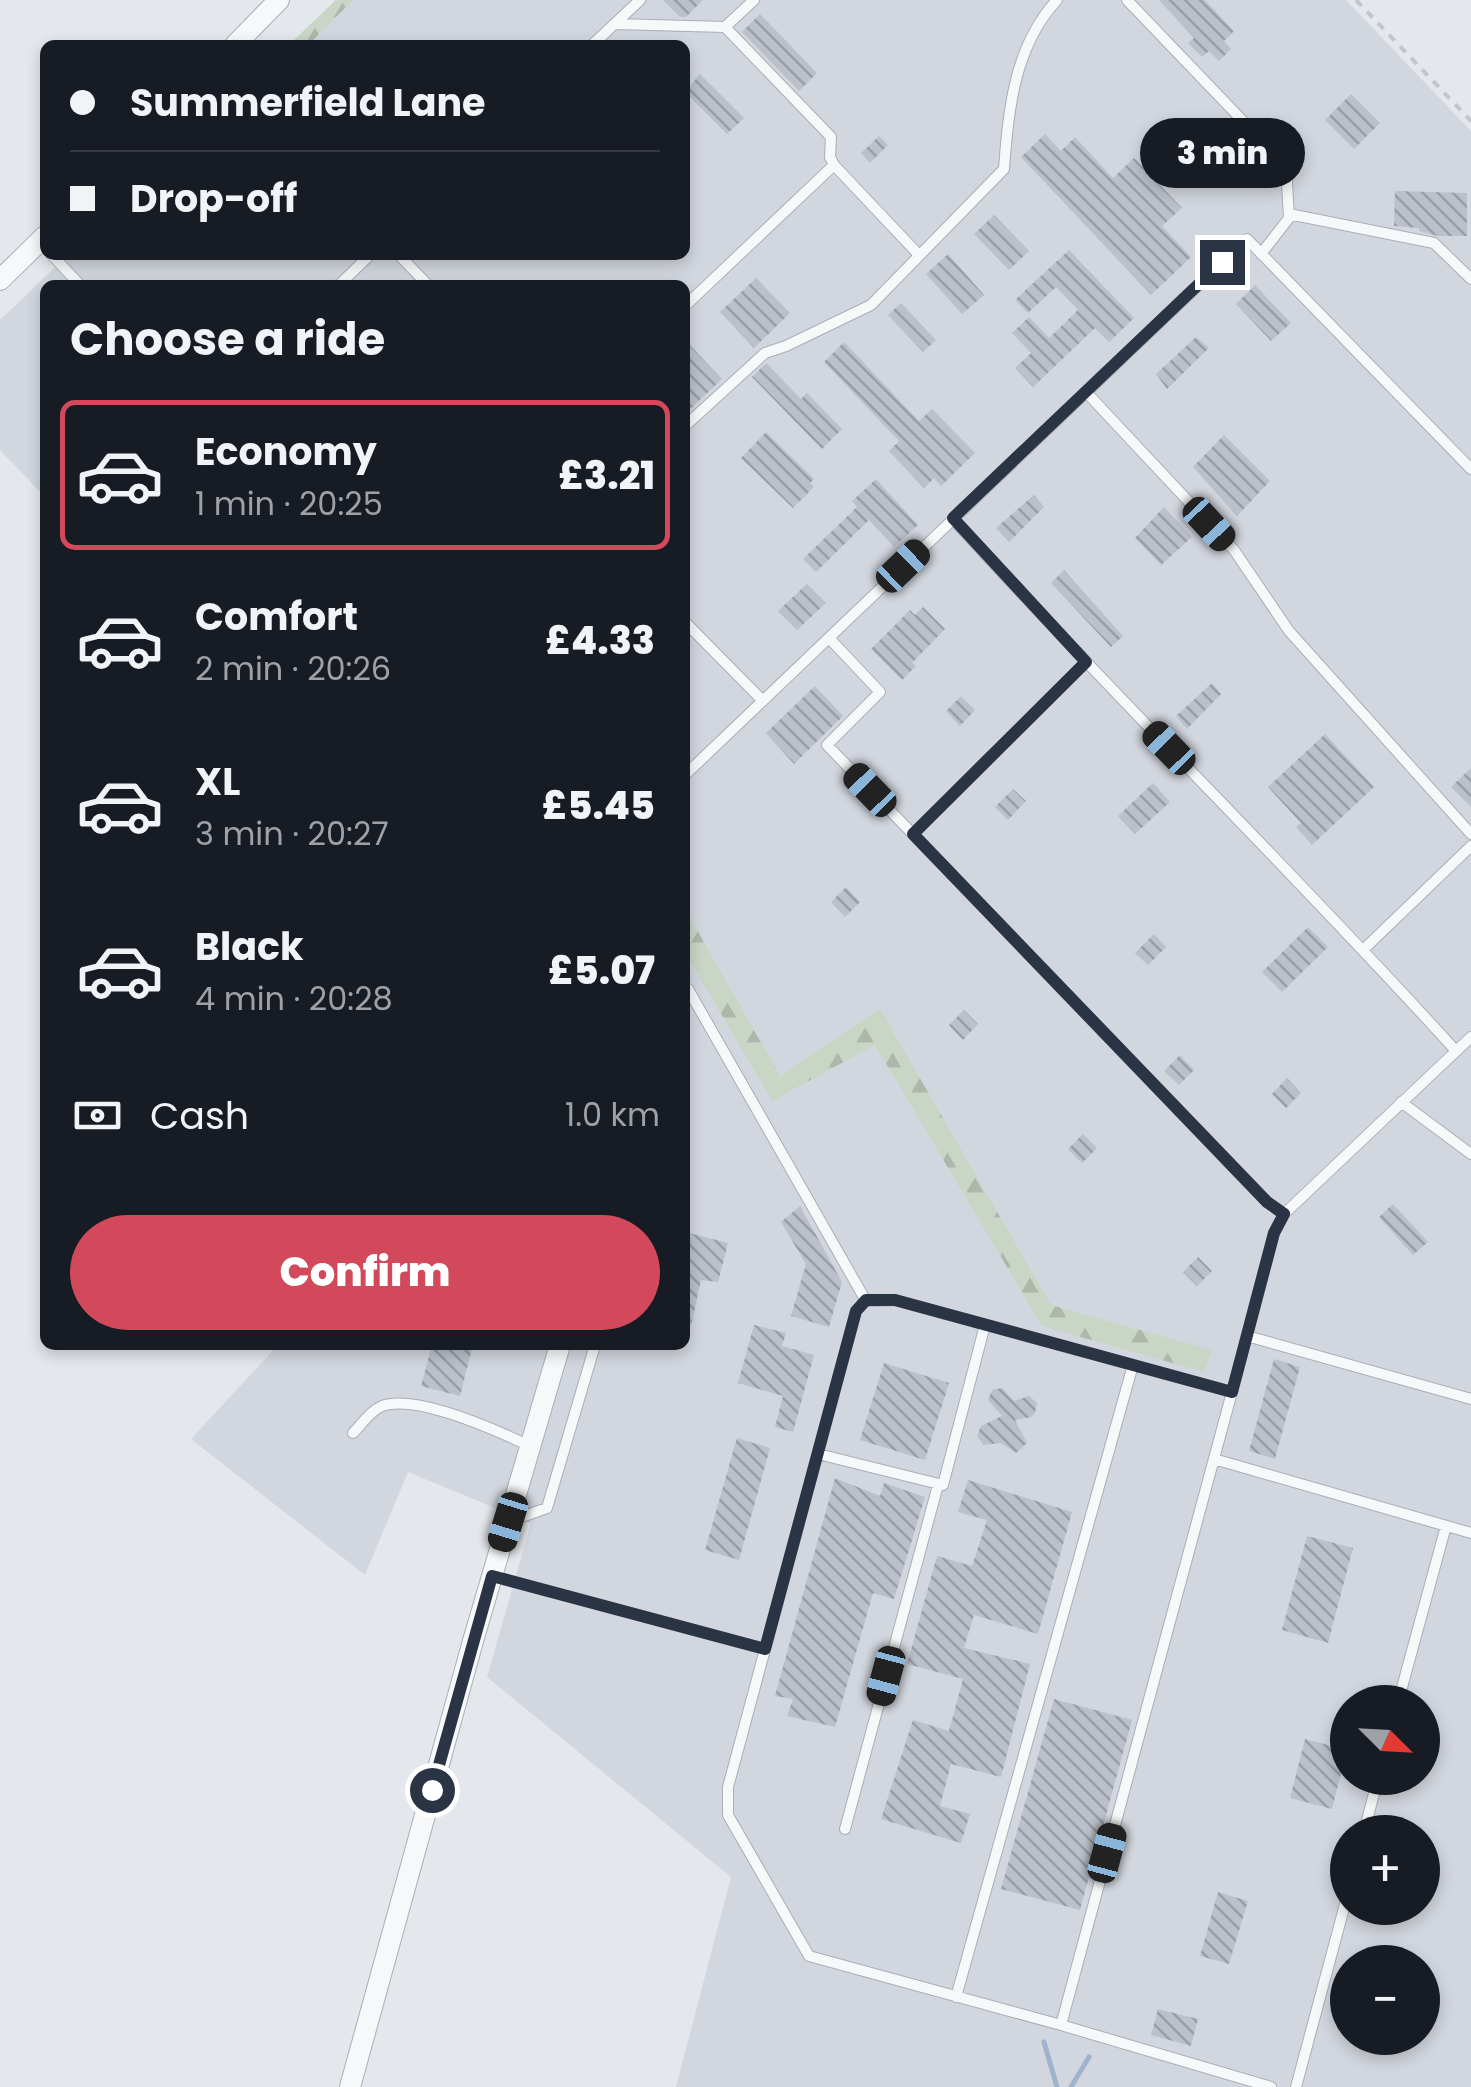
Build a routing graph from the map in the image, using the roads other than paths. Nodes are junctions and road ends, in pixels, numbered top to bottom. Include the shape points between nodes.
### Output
1 (279, 0) edge
2 (640, 0) edge
3 (754, 0) edge
4 (1057, 0) edge
5 (1127, 0) edge
6 (614, 24) junction
7 (724, 27) junction
8 (240, 40) edge
9 (597, 40) edge
10 (834, 164) junction
11 (1288, 214) junction
12 (40, 249) edge
13 (1261, 254) junction
14 (919, 256) junction
15 (58, 260) edge
16 (365, 260) edge
17 (404, 260) edge
18 (1471, 279) edge
19 (0, 280) edge
20 (76, 280) edge
21 (343, 280) edge
22 (423, 280) edge
23 (690, 301) edge
24 (1086, 392) junction
25 (690, 421) edge
26 (1471, 469) edge
27 (953, 518) junction
28 (690, 627) edge
29 (828, 638) junction
30 (1086, 662) junction
31 (763, 700) junction
32 (690, 771) edge
33 (913, 834) junction
34 (1471, 834) edge
35 (1471, 846) edge
36 (1364, 950) junction
37 (690, 994) edge
38 (1471, 1037) edge
39 (1456, 1051) junction
40 (1401, 1102) junction
41 (1471, 1154) edge
42 (1284, 1214) junction
43 (866, 1300) junction
44 (985, 1325) junction
45 (1247, 1336) junction
46 (559, 1350) edge
47 (594, 1350) edge
48 (1132, 1365) junction
49 (1232, 1392) junction
50 (1471, 1399) edge
51 (353, 1433) dead end
52 (531, 1446) junction
53 (818, 1454) junction
54 (1214, 1459) junction
55 (938, 1485) junction
56 (508, 1522) junction
57 (1446, 1526) junction
58 (1471, 1533) edge
59 (492, 1576) junction
60 (765, 1649) junction
61 (1403, 1685) edge
62 (845, 1829) dead end
63 (1339, 1925) edge
64 (956, 1997) junction
65 (1061, 2025) junction
66 (350, 2087) edge
67 (1271, 2087) edge
68 (1296, 2087) edge

1 - 8 street
2 - 6 lane
3 - 7 lane
4 - 14 lane via 1021,56 1004,169
5 - 11 lane via 1286,166
6 - 7 lane
6 - 9 lane
7 - 10 lane via 831,137
10 - 14 lane
10 - 23 lane
11 - 13 lane
11 - 18 lane via 1434,243
12 - 19 street
13 - 24 lane via 1247,240
13 - 26 lane
14 - 25 lane via 870,305 764,353
15 - 20 lane
16 - 21 lane
17 - 22 lane
24 - 27 lane
24 - 34 lane via 1234,550 1289,631
27 - 29 lane
27 - 30 lane
28 - 31 lane
29 - 31 lane
29 - 33 lane via 880,692 828,745
30 - 33 lane
30 - 36 lane
31 - 32 lane
33 - 42 lane
35 - 36 lane
36 - 39 lane
37 - 43 lane
38 - 39 lane
39 - 40 lane
40 - 41 lane
40 - 42 lane
42 - 45 lane
43 - 44 lane via 895,1300
43 - 53 lane via 856,1311
44 - 48 lane
44 - 55 lane
45 - 49 lane
45 - 50 lane
46 - 52 street
47 - 56 lane via 547,1508
48 - 49 lane
48 - 64 lane
49 - 54 lane
51 - 52 lane via 377,1408 401,1401 484,1424
52 - 56 street
53 - 55 lane
53 - 60 lane
54 - 57 lane
54 - 65 lane
55 - 62 lane
56 - 59 street
57 - 58 lane
57 - 61 lane
59 - 60 lane
59 - 66 street
60 - 64 lane via 728,1787 728,1815 809,1956
63 - 68 lane
64 - 65 lane
65 - 67 lane

